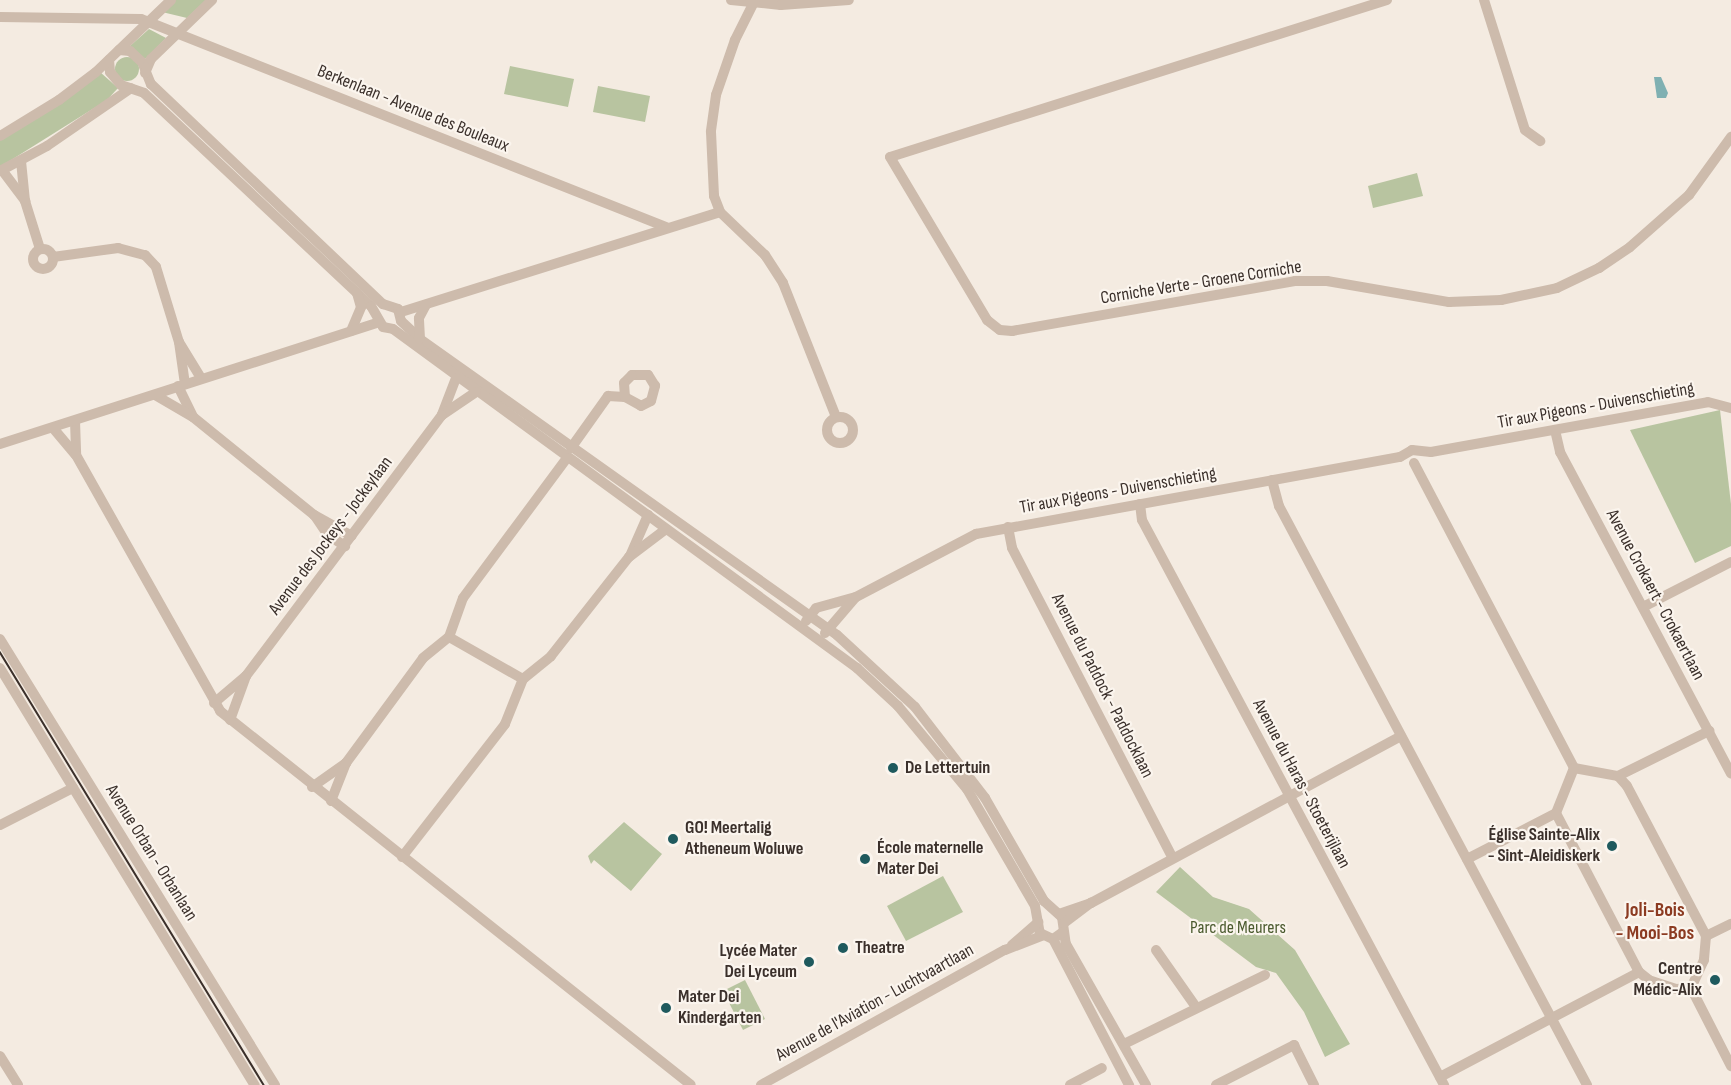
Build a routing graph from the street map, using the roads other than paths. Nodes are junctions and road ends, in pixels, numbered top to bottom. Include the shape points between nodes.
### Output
1 (171, 0) edge
2 (212, 0) edge
3 (731, 0) edge
4 (849, 0) edge
5 (1387, 0) edge
6 (1484, 0) edge
7 (755, 1) edge
8 (1353, 5) edge
9 (0, 17) edge
10 (147, 23) junction
11 (177, 34) junction
12 (120, 50) junction
13 (109, 60) junction
14 (145, 71) junction
15 (132, 88) junction
16 (0, 136) edge
17 (1731, 137) edge
18 (1540, 141) dead end
19 (21, 161) junction
20 (1, 170) edge
21 (25, 201) junction
22 (720, 212) junction
23 (666, 227) junction
24 (40, 249) junction
25 (53, 257) junction
26 (357, 292) junction
27 (426, 305) junction
28 (387, 306) junction
29 (379, 319) junction
30 (398, 321) junction
31 (351, 331) junction
32 (420, 339) junction
33 (179, 342) junction
34 (201, 378) junction
35 (456, 378) junction
36 (182, 385) junction
37 (476, 392) junction
38 (155, 395) junction
39 (625, 397) dead end
40 (1731, 408) edge
41 (442, 415) junction
42 (194, 417) junction
43 (836, 417) dead end
44 (75, 421) junction
45 (53, 428) junction
46 (1555, 430) junction
47 (0, 444) edge
48 (1431, 452) junction
49 (569, 453) junction
50 (76, 455) junction
51 (1400, 457) junction
52 (1414, 463) junction
53 (1272, 480) junction
54 (1140, 504) junction
55 (314, 515) junction
56 (648, 515) junction
57 (1008, 527) junction
58 (666, 529) junction
59 (352, 536) junction
60 (345, 546) junction
61 (629, 557) junction
62 (1731, 562) edge
63 (856, 597) junction
64 (1643, 607) junction
65 (809, 616) junction
66 (803, 626) junction
67 (831, 631) junction
68 (816, 636) junction
69 (449, 637) junction
70 (0, 639) edge
71 (0, 668) edge
72 (246, 676) junction
73 (523, 679) junction
74 (214, 703) junction
75 (230, 720) junction
76 (1709, 731) junction
77 (1401, 736) junction
78 (346, 762) junction
79 (1574, 768) junction
80 (1731, 773) edge
81 (1618, 776) junction
82 (312, 787) junction
83 (73, 788) junction
84 (1288, 796) junction
85 (331, 801) junction
86 (1556, 813) junction
87 (0, 825) edge
88 (402, 857) junction
89 (1173, 858) junction
90 (1467, 859) junction
91 (1039, 920) junction
92 (1060, 920) junction
93 (1731, 924) edge
94 (1707, 936) junction
95 (1047, 937) junction
96 (1005, 950) junction
97 (1156, 950) dead end
98 (1639, 972) junction
99 (1265, 975) dead end
100 (1691, 988) junction
101 (1196, 1007) junction
102 (1552, 1019) junction
103 (1124, 1044) junction
104 (0, 1056) edge
105 (1731, 1065) edge
106 (1102, 1068) dead end
107 (1442, 1081) edge
108 (18, 1085) edge
109 (255, 1085) edge
110 (275, 1085) edge
111 (691, 1085) edge
112 (761, 1085) edge
113 (1070, 1085) edge
114 (1129, 1085) edge
115 (1146, 1085) edge
116 (1216, 1085) edge
117 (1314, 1085) edge
118 (1587, 1085) edge

1 - 10 street
2 - 11 street
3 - 7 street
4 - 7 street via 801,5
5 - 8 street
6 - 18 street via 1525,130
7 - 22 street via 735,40 716,95 711,168
8 - 17 street, Corniche Verte - Groene Corniche via 890,157 987,321 1000,330 1012,331 1295,281 1327,281 1449,302 1501,300 1557,288 1599,268 1630,247 1689,195
9 - 10 street, Berkenlaan - Avenue des Bouleaux via 141,19
10 - 11 street, Berkenlaan - Avenue des Bouleaux
10 - 12 street
11 - 14 street via 149,61
11 - 23 street, Berkenlaan - Avenue des Bouleaux
12 - 13 street
12 - 14 street via 130,51
13 - 15 street via 110,72 121,85
13 - 16 street via 59,100
14 - 15 street via 142,81
14 - 28 street via 151,84 170,103
15 - 19 street
15 - 26 street via 144,93
19 - 20 street
19 - 21 street
20 - 21 street
21 - 24 street
22 - 23 street
22 - 43 street via 765,255 783,283
23 - 27 street
24 - 25 street via 48,250
24 - 25 street via 33,256 35,266 45,269
25 - 33 street via 118,248 145,255 156,267
26 - 29 street
26 - 31 street via 360,312
27 - 30 street
27 - 32 street via 419,318
28 - 29 street
28 - 30 street
29 - 30 street
29 - 31 street
30 - 32 street
30 - 35 street
31 - 34 street
32 - 49 street
33 - 34 street
33 - 36 street
34 - 36 street
35 - 37 street
35 - 41 street, Avenue des Jockeys - Jockeylaan
36 - 38 street
36 - 42 street
37 - 41 street, Avenue des Jockeys - Jockeylaan
37 - 49 street
38 - 42 street
38 - 44 street
39 - 49 street via 608,396
40 - 46 street, Tir aux Pigeons - Duivenschieting via 1708,402
41 - 59 street, Avenue des Jockeys - Jockeylaan
42 - 55 street
44 - 45 street
44 - 50 street
45 - 47 street
45 - 50 street
46 - 48 street, Tir aux Pigeons - Duivenschieting
46 - 64 street, Avenue Crokaert - Crokaertlaan via 1560,452
48 - 51 street, Tir aux Pigeons - Duivenschieting via 1412,450
48 - 52 street, Tir aux Pigeons - Duivenschieting
49 - 56 street
49 - 65 street
49 - 69 street via 463,598
50 - 74 street
51 - 52 street
51 - 53 street, Tir aux Pigeons - Duivenschieting
52 - 79 street
53 - 54 street, Tir aux Pigeons - Duivenschieting
53 - 77 street via 1279,506
54 - 57 street, Tir aux Pigeons - Duivenschieting
54 - 84 street, Avenue du Haras - Stoeterijlaan via 1142,520
55 - 59 street
55 - 60 street via 327,534
56 - 58 street
56 - 61 street
57 - 63 street, Tir aux Pigeons - Duivenschieting via 955,544
57 - 89 street, Avenue du Paddock - Paddocklaan via 1012,548
58 - 61 street
58 - 66 street
59 - 60 street, Avenue des Jockeys - Jockeylaan
60 - 72 street, Avenue des Jockeys - Jockeylaan
61 - 73 street via 551,656
62 - 64 street
63 - 65 street, Tir aux Pigeons - Duivenschieting via 816,608
63 - 67 street, Tir aux Pigeons - Duivenschieting
64 - 76 street, Avenue Crokaert - Crokaertlaan
65 - 66 street
65 - 67 street
66 - 68 street
67 - 68 street
67 - 92 street via 891,683 950,748
68 - 91 street via 898,706 968,789
69 - 73 street
69 - 78 street via 423,658
70 - 110 street, Avenue Orban - Orbanlaan
71 - 83 street, Avenue Orban - Orbanlaan
72 - 74 street, Avenue des Jockeys - Jockeylaan
72 - 75 street, Avenue des Jockeys - Jockeylaan
73 - 88 street via 505,724
74 - 75 street
75 - 82 street
76 - 80 street, Avenue Crokaert - Crokaertlaan
76 - 81 street
77 - 84 street
77 - 90 street
78 - 82 street
78 - 85 street
79 - 81 street
79 - 86 street
81 - 94 street
82 - 85 street
83 - 87 street
83 - 109 street, Avenue Orban - Orbanlaan
84 - 89 street
84 - 107 street, Avenue du Haras - Stoeterijlaan
85 - 88 street
86 - 90 street
86 - 98 street
88 - 111 street
89 - 92 street
90 - 102 street
91 - 92 street, Avenue de l'Aviation - Luchtvaartlaan
91 - 95 street
91 - 96 street, Avenue de l'Aviation - Luchtvaartlaan
92 - 95 street, Avenue de l'Aviation - Luchtvaartlaan
92 - 103 street via 1107,1022
93 - 94 street
94 - 100 street via 1704,960
95 - 96 street, Avenue de l'Aviation - Luchtvaartlaan
95 - 114 street
96 - 112 street, Avenue de l'Aviation - Luchtvaartlaan
97 - 101 street
98 - 100 street via 1649,980 1676,989
98 - 102 street
99 - 101 street via 1206,1006
100 - 105 street
101 - 103 street
102 - 107 street
102 - 118 street
103 - 115 street
104 - 108 street
106 - 113 street
116 - 117 street via 1294,1045

